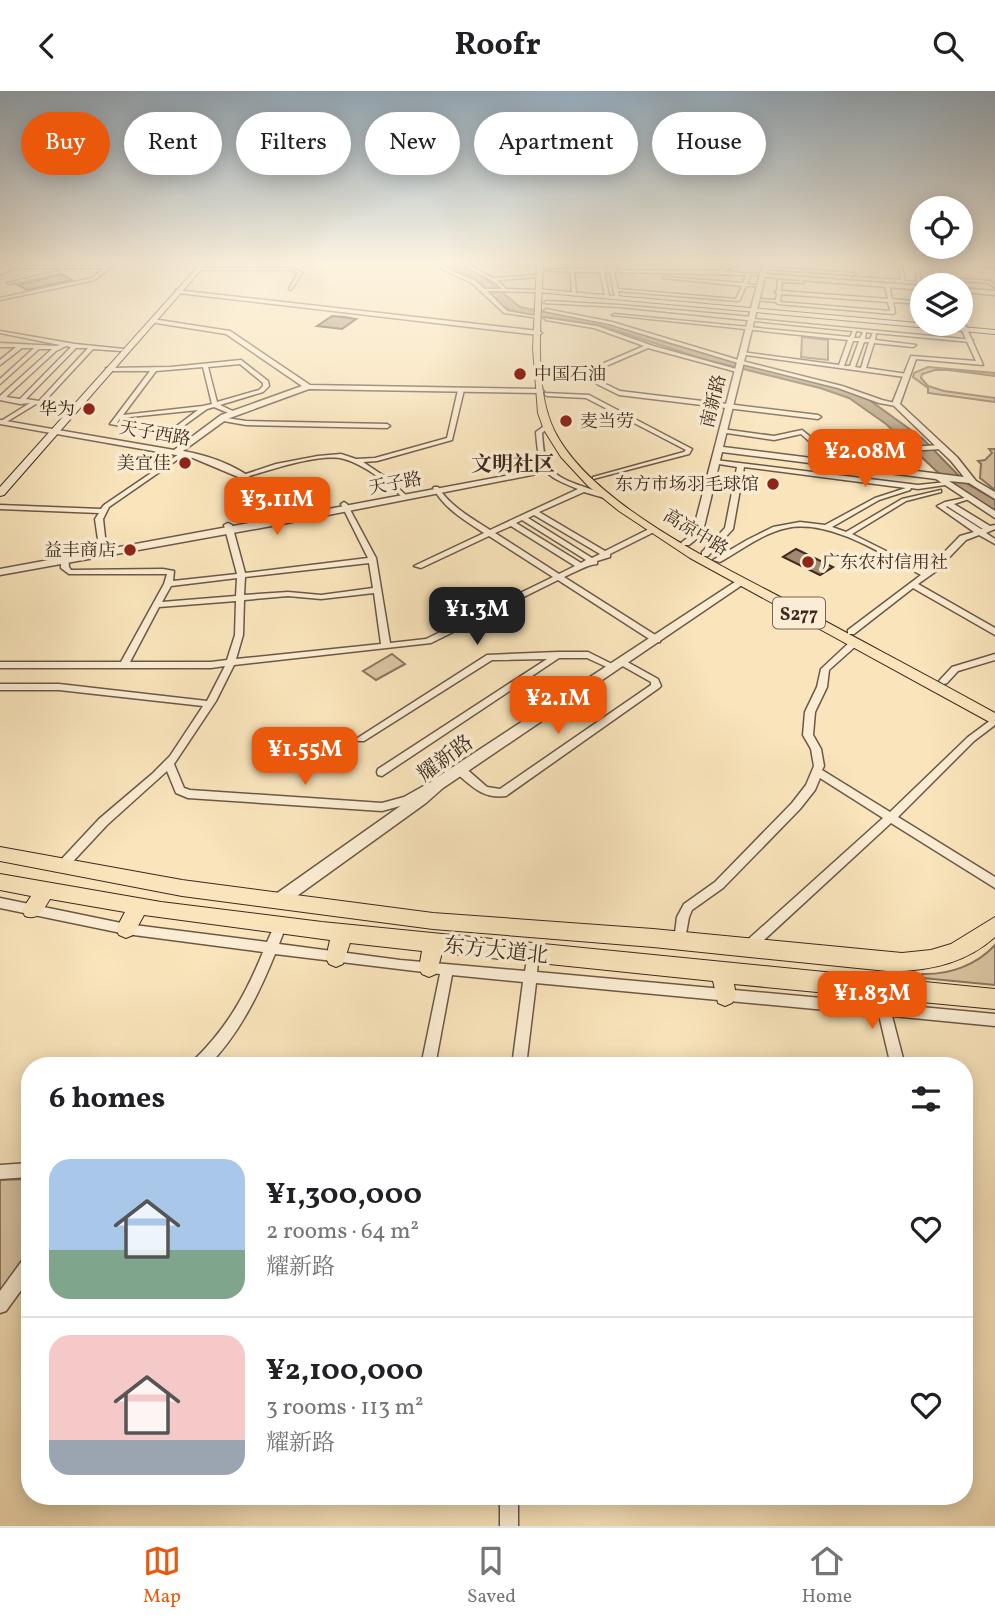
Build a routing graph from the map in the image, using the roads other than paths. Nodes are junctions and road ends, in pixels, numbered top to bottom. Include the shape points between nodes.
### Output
1 (142, 329) edge
2 (144, 329) edge
3 (207, 329) edge
4 (504, 329) edge
5 (540, 329) edge
6 (544, 329) edge
7 (599, 329) edge
8 (630, 329) edge
9 (749, 329) edge
10 (782, 329) edge
11 (790, 329) edge
12 (854, 329) joint
13 (864, 330) junction
14 (874, 331) junction
15 (789, 332) junction
16 (0, 333) edge
17 (539, 333) junction
18 (910, 334) edge
19 (914, 336) edge
20 (933, 336) edge
21 (968, 336) edge
22 (853, 338) junction
23 (863, 339) junction
24 (873, 340) junction
25 (970, 340) junction
26 (66, 344) junction
27 (913, 345) junction
28 (1, 346) edge
29 (75, 346) junction
30 (648, 346) junction
31 (20, 347) junction
32 (38, 347) junction
33 (685, 347) junction
34 (58, 348) junction
35 (92, 348) junction
36 (124, 349) junction
37 (674, 353) junction
38 (742, 354) junction
39 (913, 357) junction
40 (0, 363) edge
41 (205, 366) junction
42 (738, 366) junction
43 (841, 366) junction
44 (852, 368) junction
45 (108, 369) junction
46 (154, 369) junction
47 (863, 369) junction
48 (547, 370) junction
49 (578, 372) junction
50 (905, 375) junction
51 (2, 379) edge
52 (308, 387) junction
53 (461, 390) junction
54 (543, 393) junction
55 (1, 398) edge
56 (20, 401) junction
57 (36, 402) junction
58 (896, 404) junction
59 (215, 405) junction
60 (728, 406) junction
61 (207, 407) junction
62 (233, 413) junction
63 (117, 417) junction
64 (818, 417) dead end
65 (220, 419) junction
66 (1, 422) edge
67 (387, 426) dead end
68 (551, 426) junction
69 (51, 431) junction
70 (722, 431) junction
71 (938, 448) junction
72 (718, 449) junction
73 (180, 453) junction
74 (354, 461) junction
75 (715, 461) junction
76 (741, 465) junction
77 (547, 470) junction
78 (243, 475) junction
79 (595, 478) junction
80 (943, 481) junction
81 (968, 481) junction
82 (0, 483) edge
83 (918, 488) junction
84 (437, 489) junction
85 (584, 489) junction
86 (0, 493) edge
87 (404, 495) junction
88 (995, 496) edge
89 (609, 497) junction
90 (967, 498) junction
91 (947, 503) junction
92 (345, 506) junction
93 (0, 507) edge
94 (102, 510) junction
95 (534, 512) junction
96 (995, 515) edge
97 (523, 518) junction
98 (276, 519) junction
99 (511, 523) junction
100 (827, 527) junction
101 (229, 528) junction
102 (993, 529) edge
103 (654, 530) junction
104 (977, 531) junction
105 (490, 534) junction
106 (846, 535) junction
107 (995, 542) edge
108 (686, 543) junction
109 (103, 551) junction
110 (607, 555) junction
111 (711, 557) junction
112 (65, 558) junction
113 (372, 560) junction
114 (594, 562) junction
115 (418, 566) dead end
116 (582, 568) junction
117 (0, 570) edge
118 (241, 574) junction
119 (926, 574) junction
120 (562, 578) junction
121 (741, 581) junction
122 (168, 584) junction
123 (912, 584) junction
124 (378, 590) junction
125 (240, 598) junction
126 (157, 605) junction
127 (995, 632) edge
128 (853, 638) junction
129 (657, 640) junction
130 (386, 646) junction
131 (558, 655) junction
132 (995, 657) edge
133 (231, 663) junction
134 (0, 664) edge
135 (124, 665) junction
136 (618, 665) junction
137 (944, 681) junction
138 (0, 687) edge
139 (975, 703) junction
140 (209, 704) junction
141 (995, 707) edge
142 (995, 720) edge
143 (360, 739) dead end
144 (169, 763) junction
145 (459, 769) junction
146 (382, 772) dead end
147 (818, 772) junction
148 (438, 783) junction
149 (890, 818) junction
150 (9, 856) edge
151 (61, 867) junction
152 (0, 880) edge
153 (995, 883) edge
154 (45, 891) junction
155 (278, 901) junction
156 (0, 903) edge
157 (139, 906) junction
158 (32, 910) junction
159 (280, 926) junction
160 (125, 929) junction
161 (990, 930) edge
162 (342, 933) junction
163 (673, 940) junction
164 (433, 943) junction
165 (747, 948) junction
166 (271, 949) junction
167 (533, 954) junction
168 (336, 958) junction
169 (438, 969) junction
170 (670, 969) junction
171 (723, 974) junction
172 (530, 978) junction
173 (879, 989) junction
174 (725, 996) junction
175 (995, 999) edge
176 (885, 1010) junction
177 (995, 1020) edge
178 (207, 1057) edge
179 (429, 1057) edge
180 (520, 1057) edge
181 (896, 1057) edge
182 (21, 1171) edge
183 (0, 1172) edge
184 (21, 1276) edge
185 (0, 1304) edge
186 (509, 1505) edge
187 (509, 1526) edge

1 - 36 main road
2 - 36 main road
3 - 52 street via 228,332
4 - 17 street
5 - 17 main road, 高凉中路 / S277
6 - 48 main road, 高凉中路 / S277
7 - 30 street
8 - 33 street
9 - 38 street, 南新路
10 - 15 street
11 - 15 street
12 - 13 street
12 - 22 street
13 - 14 street
13 - 23 street
14 - 18 street
14 - 24 street
15 - 22 street
16 - 26 street
17 - 54 main road, 高凉中路 / S277
19 - 27 street
20 - 25 street
21 - 25 street
22 - 23 street
22 - 43 street
23 - 24 street
23 - 44 street
24 - 27 street
24 - 47 street
25 - 39 street via 985,365
26 - 29 street
26 - 34 street
27 - 39 street
28 - 31 street
29 - 35 street
29 - 56 street
30 - 37 street
30 - 49 street
31 - 32 street
31 - 40 street
32 - 34 street
32 - 51 street
33 - 37 street
33 - 42 street
34 - 55 street
35 - 36 street
35 - 57 street
36 - 45 main road
36 - 69 main road
37 - 42 street
38 - 42 street, 南新路
38 - 43 street
39 - 50 street
41 - 46 street
41 - 59 street
41 - 59 street via 242,362 266,382 261,391
42 - 58 street
42 - 60 street, 南新路
43 - 44 street
44 - 47 street
45 - 46 street
45 - 69 main road
46 - 63 street
47 - 50 street
48 - 49 street
48 - 54 main road, 高凉中路 / S277
49 - 60 street via 619,393
50 - 58 street
52 - 53 street
52 - 62 street
53 - 54 street
53 - 74 street via 450,439
54 - 68 main road, 高凉中路 / S277
54 - 79 street via 587,396 689,449
55 - 56 street
56 - 57 street
57 - 66 street
58 - 71 street
59 - 61 street
59 - 62 street
60 - 64 street
60 - 70 street, 南新路
61 - 63 street
61 - 63 street via 168,433 113,424
62 - 65 street
65 - 67 street
65 - 73 street
66 - 69 street, 天子西路
68 - 77 street via 539,432
68 - 79 main road, 高凉中路 / S277
68 - 89 main road, 高凉中路 / S277 via 556,444
69 - 73 street, 天子西路
69 - 82 main road
69 - 86 main road
70 - 71 street via 774,438 802,432 823,451 832,453
70 - 72 street, 南新路
71 - 81 street
72 - 75 street, 南新路
72 - 80 street
73 - 78 street, 天子西路
73 - 94 street
74 - 78 street via 338,456
74 - 87 street
75 - 76 street
75 - 108 street, 南新路 via 697,533
76 - 83 street
76 - 111 street via 729,529
77 - 84 street, 天子路
77 - 85 street
78 - 98 street, 天子西路 via 259,488
79 - 108 main road, 高凉中路 / S277 via 640,515
80 - 81 street
80 - 83 street
80 - 90 street
80 - 106 street
81 - 88 street
83 - 100 street via 877,499
84 - 87 street, 天子路
84 - 105 street via 455,511
85 - 89 street
85 - 95 street
87 - 92 street, 天子路
89 - 103 main road, 高凉中路 / S277
90 - 91 street
90 - 96 street
91 - 102 street
91 - 104 street via 941,507
92 - 98 street, 天子路
92 - 113 street
93 - 94 street
94 - 109 street
95 - 97 street
95 - 110 street
97 - 99 street
97 - 114 street
98 - 101 street, 天子路
99 - 105 street
99 - 116 street
100 - 106 street
100 - 111 street via 783,526
101 - 109 street, 天子路
101 - 118 street
102 - 104 street
103 - 110 street
103 - 121 main road, 高凉中路 / S277
104 - 107 street
104 - 119 street via 963,538
105 - 115 street
105 - 120 street
106 - 119 street
108 - 111 main road, 高凉中路 / S277
109 - 112 street, 天子路
110 - 114 street
111 - 128 main road, 高凉中路 / S277
112 - 117 street, 天子路
112 - 122 street via 69,572 168,572
113 - 118 street
113 - 124 street
114 - 116 street
116 - 120 street
118 - 122 street
118 - 125 street
119 - 123 street
120 - 129 street
120 - 130 street via 440,637
121 - 128 main road, 高凉中路 / S277
121 - 129 street, 耀新路
122 - 126 street
123 - 127 street
123 - 128 street
124 - 125 street via 321,597
124 - 130 street
125 - 126 street
125 - 133 street via 237,650
126 - 135 street
128 - 137 main road, 高凉中路 / S277
128 - 139 main road, 高凉中路 / S277
128 - 147 street via 825,669 810,712 808,735 816,749
129 - 136 street, 耀新路
130 - 133 street
131 - 136 street via 588,655
131 - 143 street via 488,658
131 - 146 street
132 - 137 street via 955,669
133 - 135 street
133 - 140 street
134 - 135 street
136 - 145 street, 耀新路
136 - 145 street via 655,681 656,686 502,793 484,791
137 - 139 main road, 高凉中路 / S277
138 - 140 street via 59,687
139 - 141 main road, 高凉中路 / S277
139 - 142 main road, 高凉中路 / S277
140 - 144 street
142 - 149 street
144 - 148 street via 180,790 188,794 345,806 396,805
144 - 151 street
145 - 148 street, 耀新路
147 - 149 street
147 - 163 street via 796,806 719,885 688,907
148 - 155 street, 耀新路
149 - 153 street
149 - 165 street
150 - 151 main road, 东方大道北
150 - 152 main road
151 - 155 main road, 东方大道北
152 - 154 main road, 东方大道北
154 - 157 main road, 东方大道北
154 - 158 main road
155 - 163 main road, 东方大道北 via 433,921
156 - 158 street
157 - 159 main road, 东方大道北
157 - 160 main road
158 - 160 street
159 - 162 main road, 东方大道北
159 - 166 street
160 - 166 street
161 - 165 main road, 东方大道北 via 960,951 918,962
162 - 164 main road, 东方大道北
162 - 168 main road
163 - 165 main road, 东方大道北
163 - 170 main road
164 - 167 main road, 东方大道北
164 - 169 main road
166 - 168 street
166 - 178 street via 241,1017
167 - 170 main road, 东方大道北
167 - 172 street
168 - 169 street
169 - 172 street
169 - 179 street
170 - 171 main road, 东方大道北
171 - 173 main road, 东方大道北
171 - 174 main road
172 - 174 street
172 - 180 street
173 - 175 main road, 东方大道北
173 - 176 street
174 - 176 street
176 - 177 street
176 - 181 street
182 - 183 street
184 - 185 street
186 - 187 street

